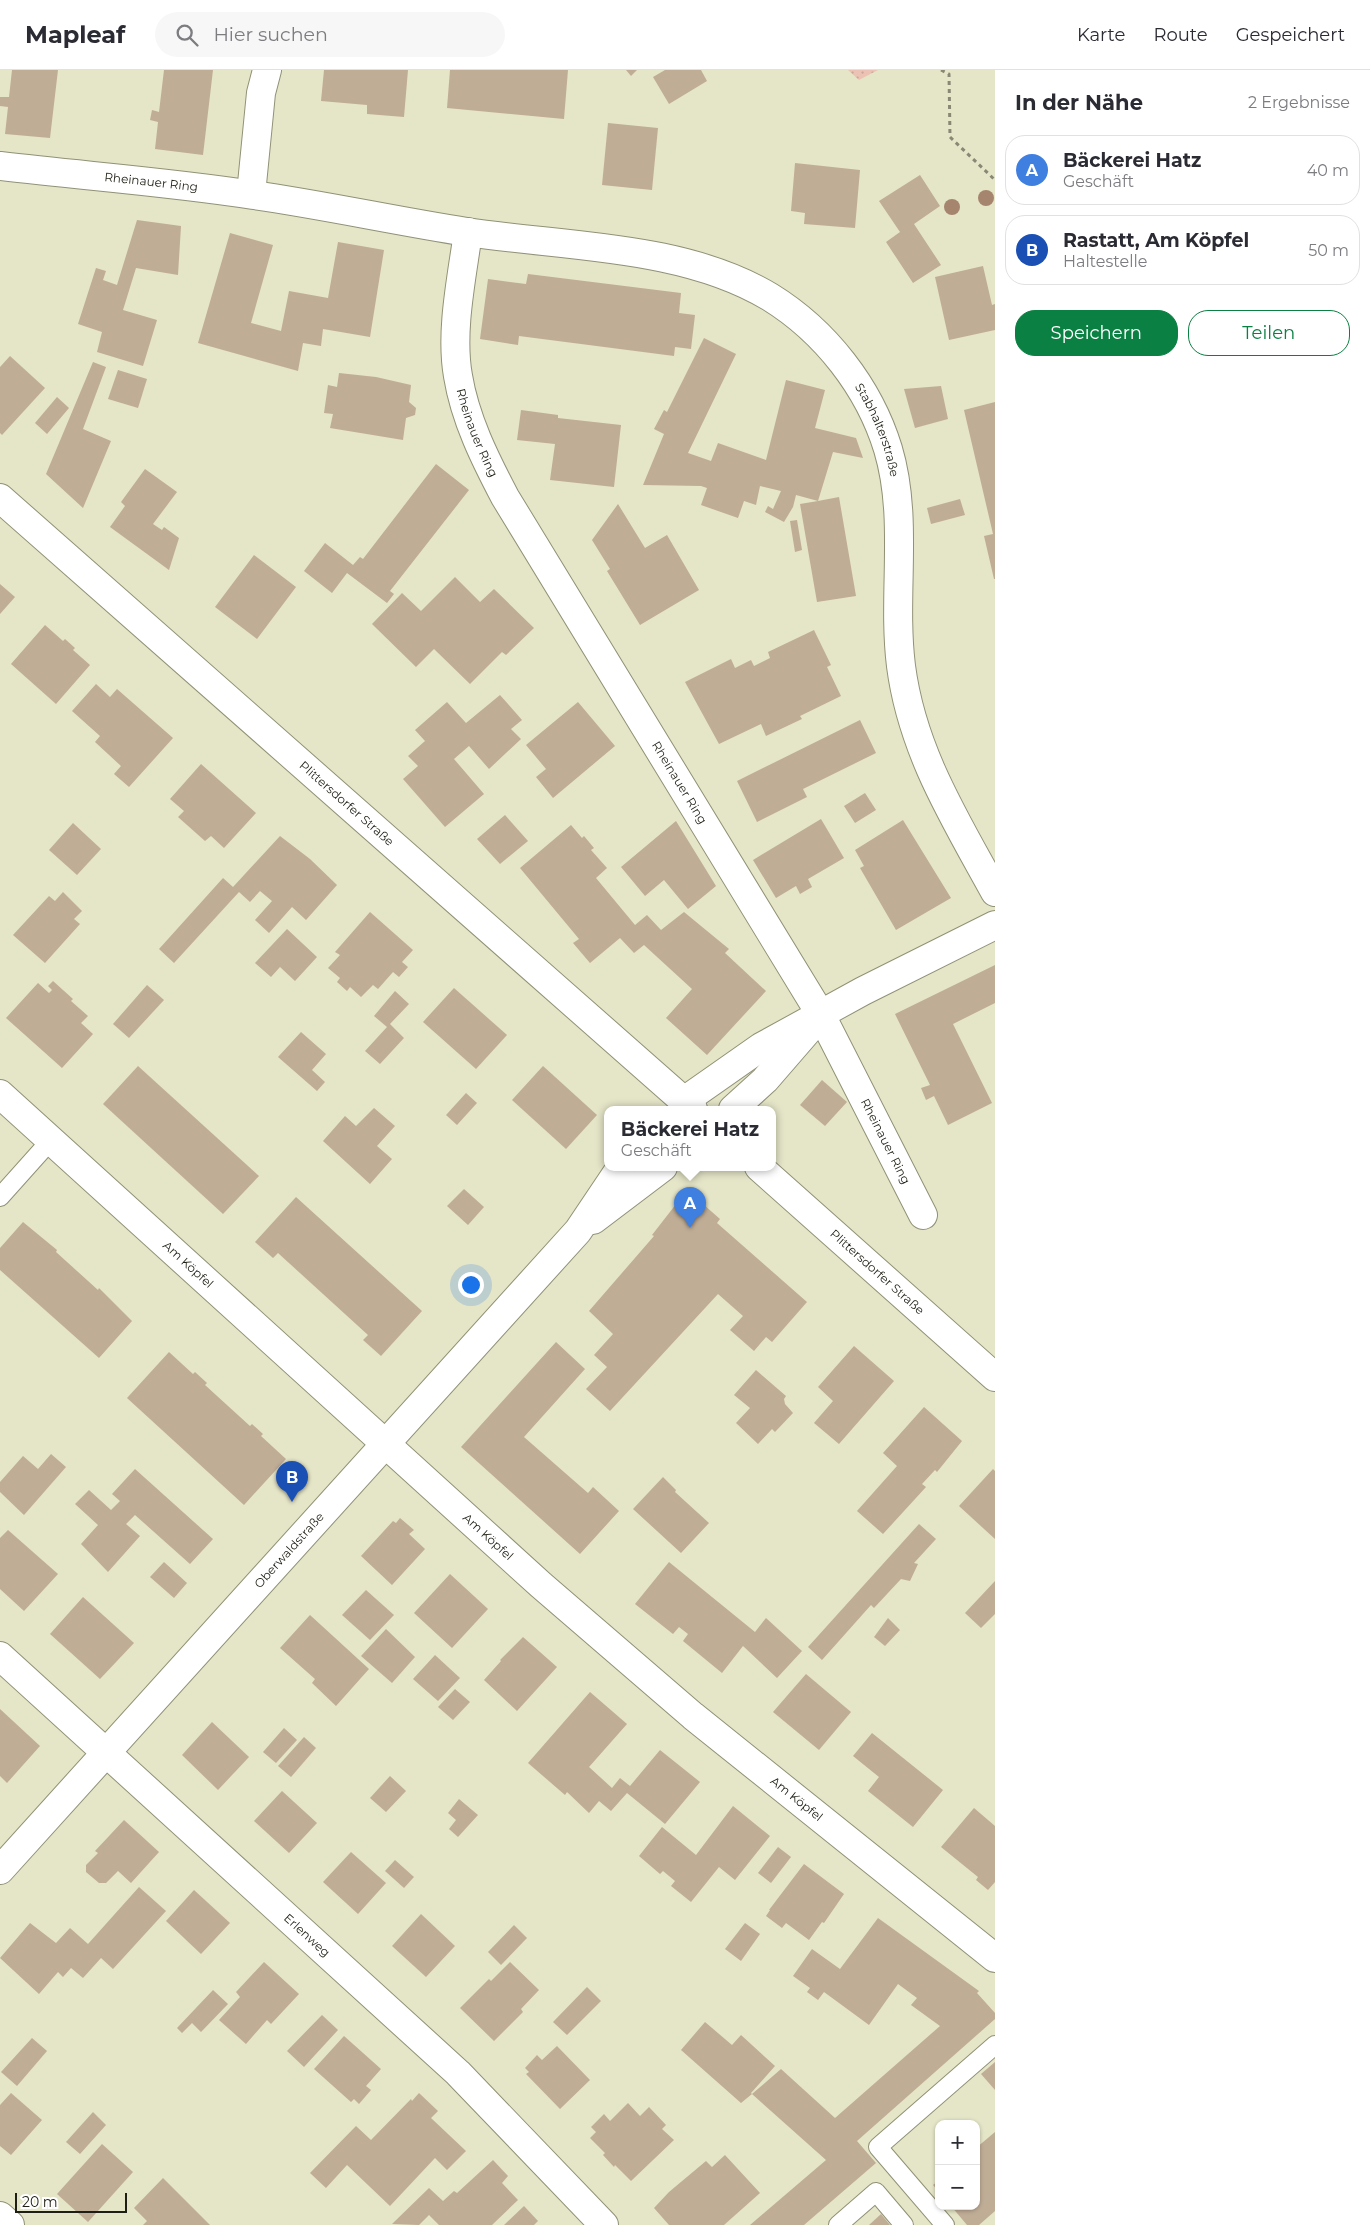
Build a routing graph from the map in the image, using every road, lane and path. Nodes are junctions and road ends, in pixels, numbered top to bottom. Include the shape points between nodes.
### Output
1 (267, 70) edge
2 (941, 70) edge
3 (0, 166) edge
4 (995, 180) edge
5 (251, 194) junction
6 (468, 232) junction
7 (0, 498) edge
8 (995, 892) edge
9 (995, 925) edge
10 (820, 1015) junction
11 (0, 1094) edge
12 (684, 1106) edge
13 (736, 1106) edge
14 (51, 1140) junction
15 (618, 1171) edge
16 (658, 1171) edge
17 (763, 1171) edge
18 (0, 1197) edge
19 (923, 1215) dead end
20 (578, 1231) junction
21 (995, 1377) edge
22 (387, 1444) junction
23 (0, 1656) edge
24 (106, 1751) junction
25 (0, 1870) edge
26 (995, 1958) edge
27 (995, 2045) edge
28 (0, 2216) edge
29 (10, 2225) edge
30 (604, 2225) edge
31 (838, 2225) edge
32 (904, 2225) edge
33 (944, 2225) edge

1 - 5 street via 261,93
2 - 4 path via 949,74 950,137
3 - 5 street, Rheinauer Ring
5 - 6 street, Rheinauer Ring
6 - 8 street, Stabhalterstraße via 644,254 692,264 733,278 769,296 826,342 853,377 873,411 888,448 897,490 900,662 908,710 939,789
6 - 10 street, Rheinauer Ring via 456,329 457,376 483,455 504,497
7 - 12 street, Plittersdorfer Straße
9 - 10 street
10 - 12 street via 761,1047
10 - 13 street via 765,1080
10 - 19 street, Rheinauer Ring
11 - 14 street, Am Köpfel
14 - 18 lane
14 - 22 street, Am Köpfel
15 - 20 street, Oberwaldstraße
16 - 20 street, Oberwaldstraße
17 - 21 street, Plittersdorfer Straße
20 - 22 street, Oberwaldstraße
22 - 24 street, Oberwaldstraße
22 - 26 street, Am Köpfel via 542,1586 693,1716
23 - 24 street, Erlenweg
24 - 25 street, Oberwaldstraße
24 - 30 street, Erlenweg via 458,2073
27 - 33 lane via 878,2147
28 - 29 street
31 - 32 lane via 876,2192

